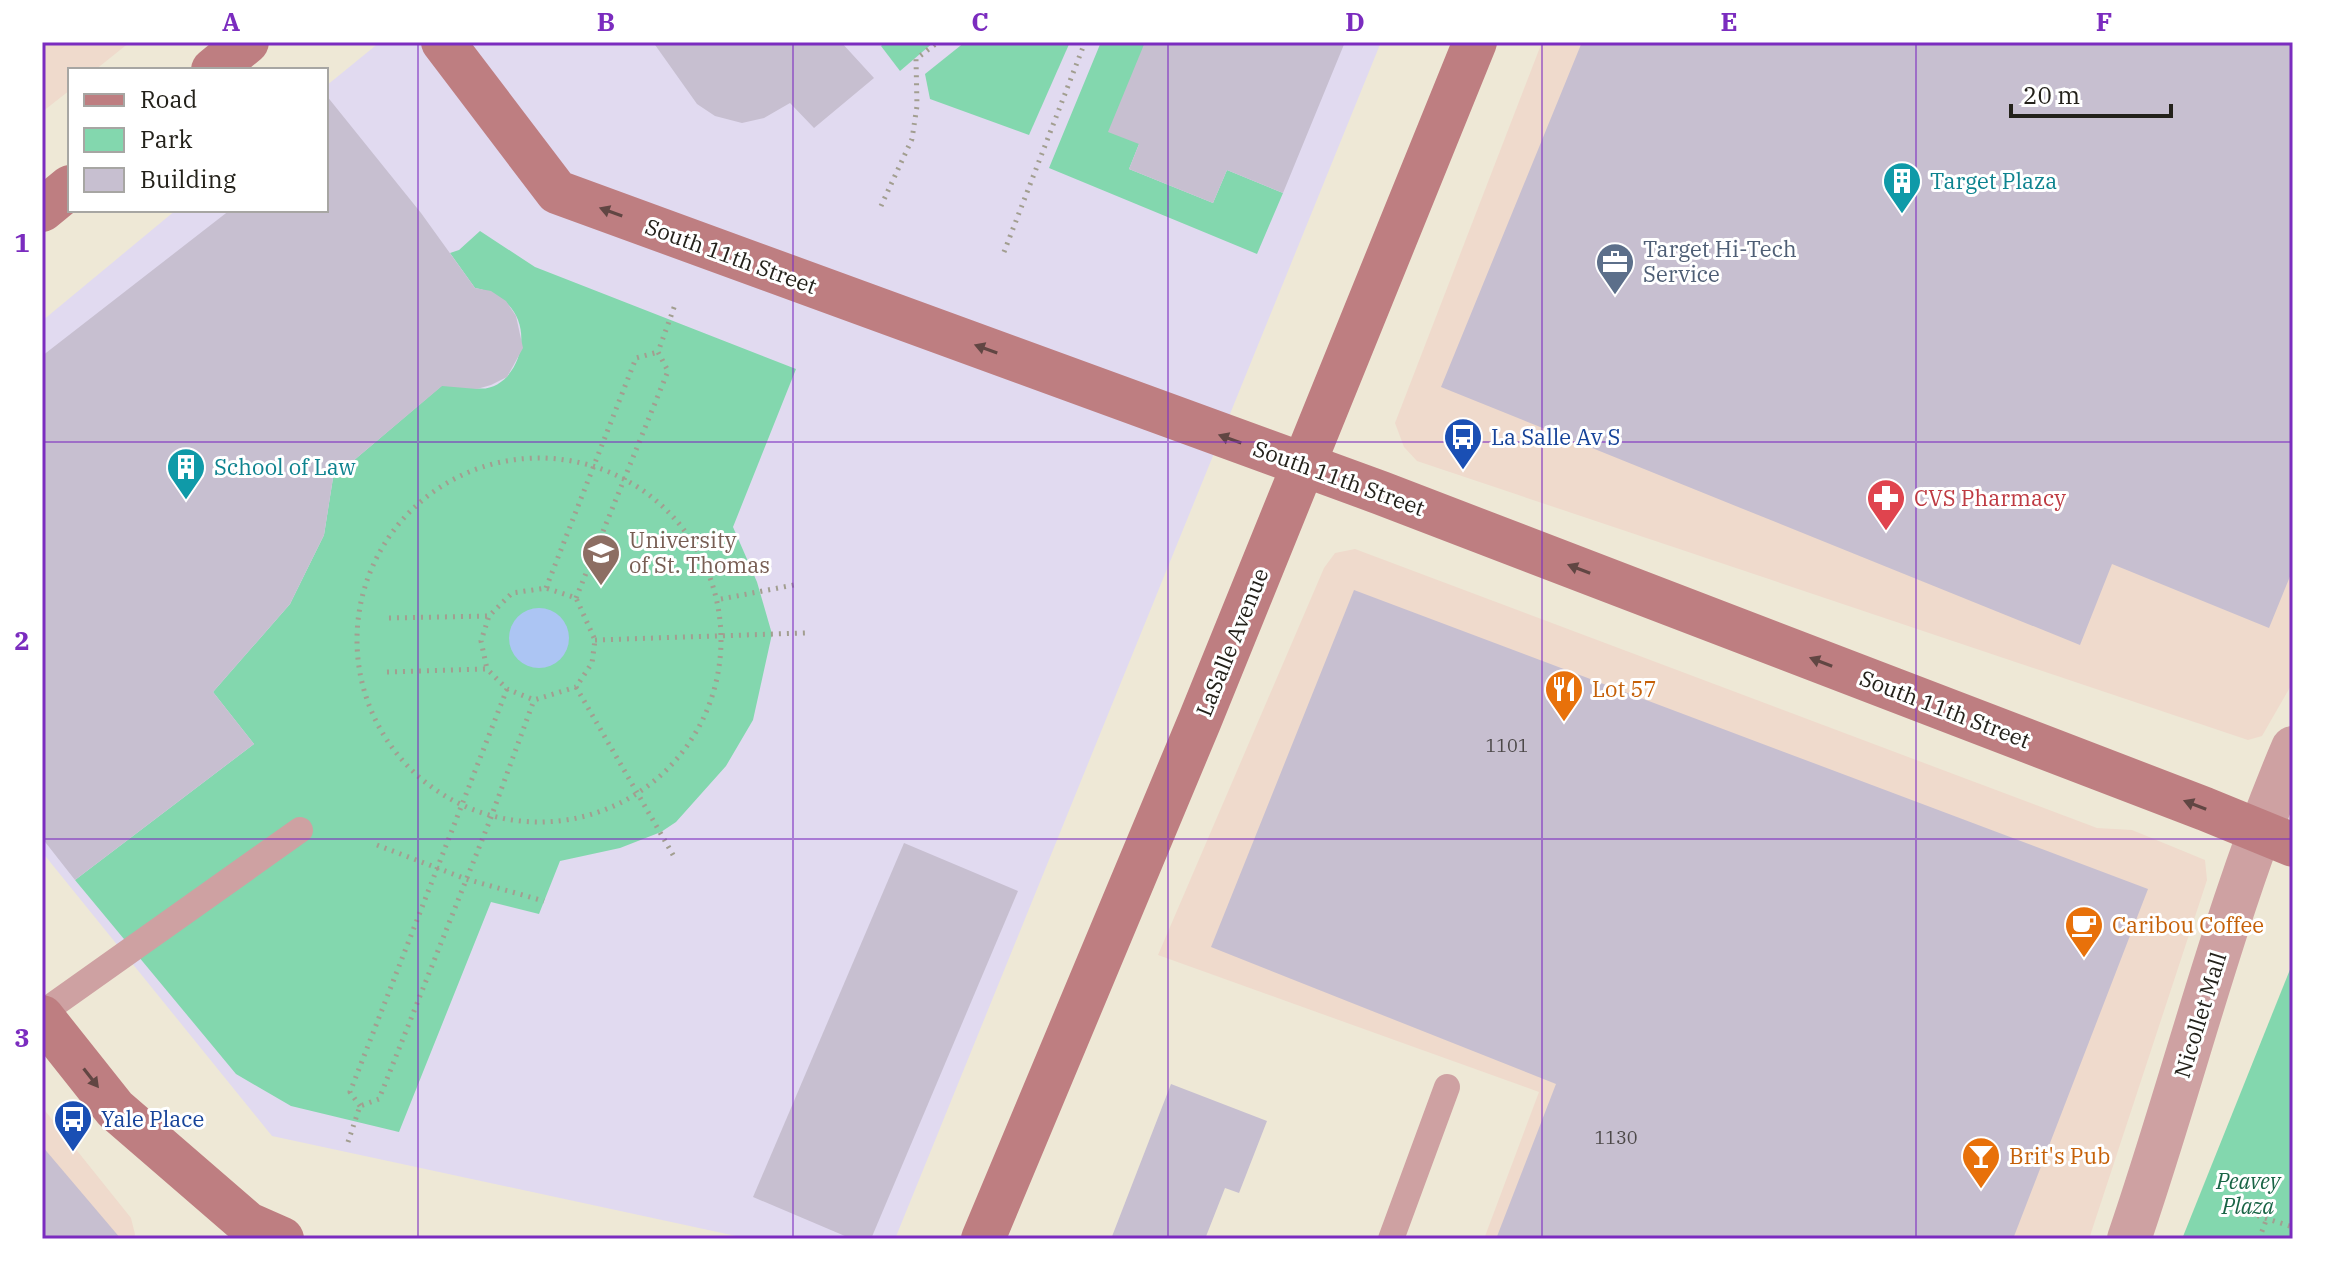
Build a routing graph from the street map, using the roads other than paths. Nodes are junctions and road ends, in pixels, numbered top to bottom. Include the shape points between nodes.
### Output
1 (247, 42) edge
2 (443, 42) edge
3 (1475, 42) edge
4 (215, 68) edge
5 (68, 189) edge
6 (42, 210) edge
7 (1304, 465) junction
8 (2293, 748) edge
9 (300, 830) dead end
10 (2276, 838) edge
11 (42, 1015) edge
12 (1447, 1087) dead end
13 (254, 1234) edge
14 (983, 1239) edge
15 (1391, 1239) edge
16 (2129, 1239) edge

1 - 4 street
7 -> 2 street, South 11th Street via 557,192
3 - 7 street, LaSalle Avenue
5 - 6 street
10 -> 7 street, South 11th Street
7 - 14 street, LaSalle Avenue
8 - 10 street, Nicollet Mall
9 - 11 lane
10 - 16 street, Nicollet Mall
11 -> 13 street via 115,1109
12 - 15 lane

